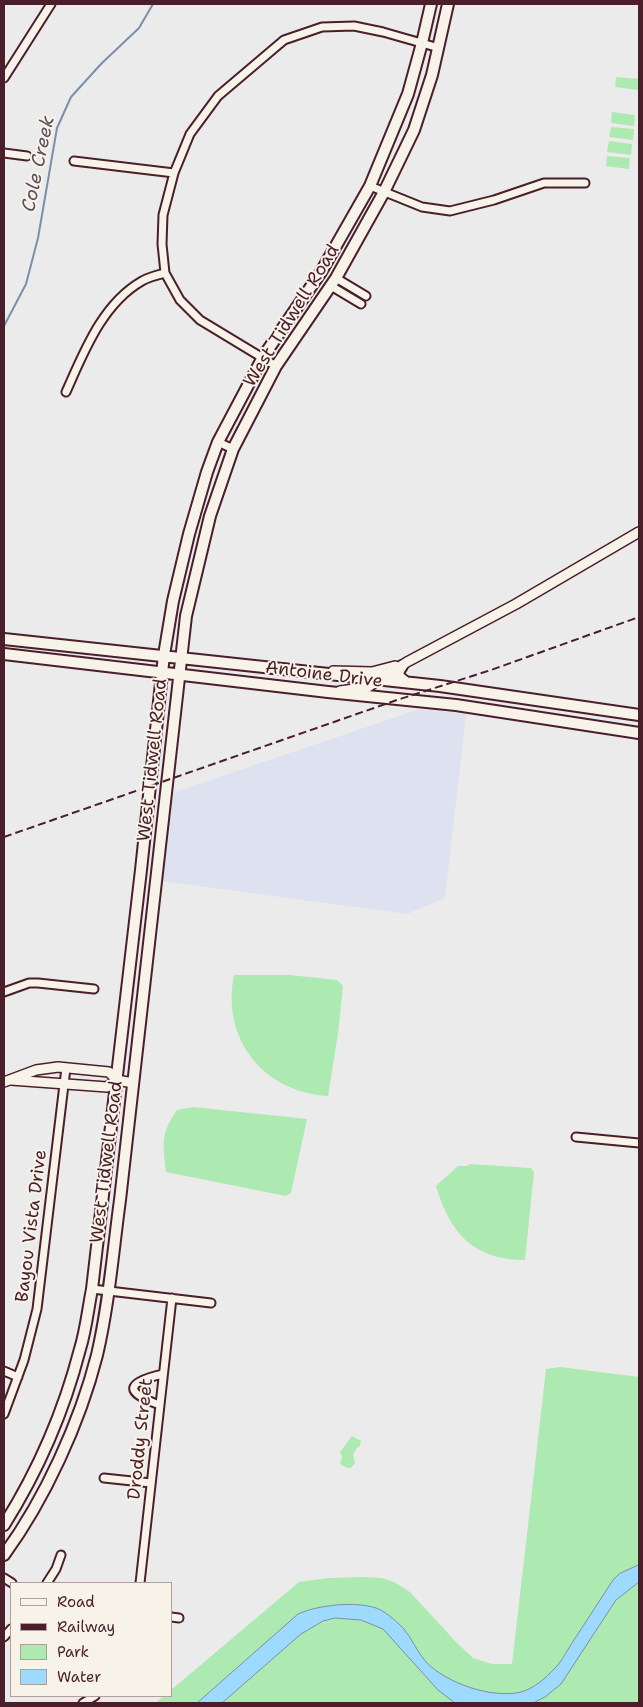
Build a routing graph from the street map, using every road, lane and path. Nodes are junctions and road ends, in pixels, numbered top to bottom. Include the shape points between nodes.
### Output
1 (51, 4) edge
2 (430, 4) edge
3 (448, 4) edge
4 (422, 43) junction
5 (439, 48) junction
6 (4, 78) edge
7 (4, 154) edge
8 (27, 156) dead end
9 (74, 161) dead end
10 (174, 173) junction
11 (585, 183) dead end
12 (370, 186) junction
13 (384, 192) junction
14 (321, 272) junction
15 (164, 273) junction
16 (334, 282) junction
17 (366, 296) dead end
18 (361, 304) dead end
19 (263, 357) junction
20 (276, 366) junction
21 (66, 392) dead end
22 (218, 442) junction
23 (233, 449) junction
24 (639, 532) edge
25 (4, 639) edge
26 (4, 654) edge
27 (164, 656) junction
28 (180, 658) junction
29 (404, 664) junction
30 (291, 669) junction
31 (162, 672) junction
32 (316, 672) junction
33 (178, 674) junction
34 (379, 680) junction
35 (407, 683) junction
36 (288, 687) junction
37 (328, 692) junction
38 (639, 715) edge
39 (639, 733) edge
40 (152, 761) junction
41 (169, 762) junction
42 (141, 870) junction
43 (156, 872) junction
44 (130, 966) junction
45 (146, 967) junction
46 (94, 989) dead end
47 (4, 992) edge
48 (66, 1068) junction
49 (117, 1080) junction
50 (8, 1081) edge
51 (133, 1082) junction
52 (65, 1083) junction
53 (576, 1137) dead end
54 (639, 1143) edge
55 (103, 1197) junction
56 (120, 1200) junction
57 (92, 1289) junction
58 (109, 1291) junction
59 (172, 1298) junction
60 (210, 1303) dead end
61 (4, 1371) edge
62 (163, 1374) junction
63 (18, 1377) junction
64 (160, 1405) junction
65 (4, 1414) edge
66 (59, 1416) junction
67 (74, 1422) junction
68 (104, 1478) dead end
69 (151, 1483) junction
70 (4, 1525) edge
71 (4, 1555) edge
72 (61, 1555) dead end
73 (48, 1582) edge
74 (140, 1582) edge
75 (93, 1697) edge
76 (82, 1703) edge

1 - 6 street
2 - 4 main road, West Tidwell Road
3 - 5 main road, West Tidwell Road
4 - 5 street
4 - 10 street via 354,26 322,27 284,40 218,96 190,134
4 - 12 main road, West Tidwell Road via 408,94
5 - 13 main road, West Tidwell Road via 414,130
7 - 8 street
9 - 10 street
10 - 15 street via 163,215
11 - 13 street via 544,183 450,211 422,207
12 - 13 street
12 - 14 main road, West Tidwell Road
13 - 16 main road, West Tidwell Road
14 - 16 main road
14 - 19 main road, West Tidwell Road
15 - 19 street via 180,300 200,320
15 - 21 street via 142,281 116,302 98,326
16 - 17 street
16 - 18 street
16 - 20 main road, West Tidwell Road
19 - 20 street
19 - 22 main road, West Tidwell Road
20 - 23 main road, West Tidwell Road
22 - 23 street
22 - 27 main road, West Tidwell Road via 189,534
23 - 28 main road, West Tidwell Road via 210,516 186,616
24 - 29 street via 516,604
25 - 27 main road, Antoine Drive
26 - 31 main road, Antoine Drive
27 - 28 main road, Antoine Drive
27 - 31 main road, West Tidwell Road
28 - 30 main road, Antoine Drive
28 - 33 main road, West Tidwell Road
29 - 32 street via 372,672
29 - 34 street
29 - 35 main road via 397,672 399,678
30 - 32 main road, Antoine Drive
30 - 36 main road
31 - 33 main road, Antoine Drive
31 - 40 main road, West Tidwell Road
32 - 34 main road, Antoine Drive
33 - 36 main road, Antoine Drive
33 - 41 main road, West Tidwell Road
34 - 35 main road, Antoine Drive
34 - 37 street via 368,687
35 - 38 main road, Antoine Drive
36 - 37 main road, Antoine Drive
37 - 39 main road, Antoine Drive via 456,706
40 - 41 main road
40 - 42 main road, West Tidwell Road
41 - 43 main road, West Tidwell Road
42 - 43 main road
42 - 44 main road, West Tidwell Road
43 - 45 main road, West Tidwell Road
44 - 45 main road
44 - 49 main road, West Tidwell Road
45 - 51 main road, West Tidwell Road
46 - 47 street via 29,983
48 - 49 street via 109,1072
48 - 50 street via 36,1070
48 - 52 street, Bayou Vista Drive
49 - 51 street
49 - 52 street via 107,1087
49 - 55 main road, West Tidwell Road
50 - 52 street
51 - 56 main road, West Tidwell Road
52 - 63 street, Bayou Vista Drive via 41,1280 30,1340
53 - 54 street
55 - 56 main road
55 - 57 main road, West Tidwell Road
56 - 58 main road, West Tidwell Road
57 - 58 street
57 - 66 main road, West Tidwell Road via 80,1349
58 - 59 street
58 - 67 main road, West Tidwell Road via 97,1354
59 - 60 street
59 - 62 street, Droddy Street
61 - 63 street
62 - 64 street, Droddy Street
62 - 64 street via 140,1380 133,1388 138,1396
63 - 65 street, Bayou Vista Drive
64 - 69 street, Droddy Street
66 - 67 main road
66 - 70 main road, West Tidwell Road via 40,1460
67 - 71 main road, West Tidwell Road via 54,1470
68 - 69 street
69 - 74 street, Droddy Street
72 - 73 street
75 - 76 street

